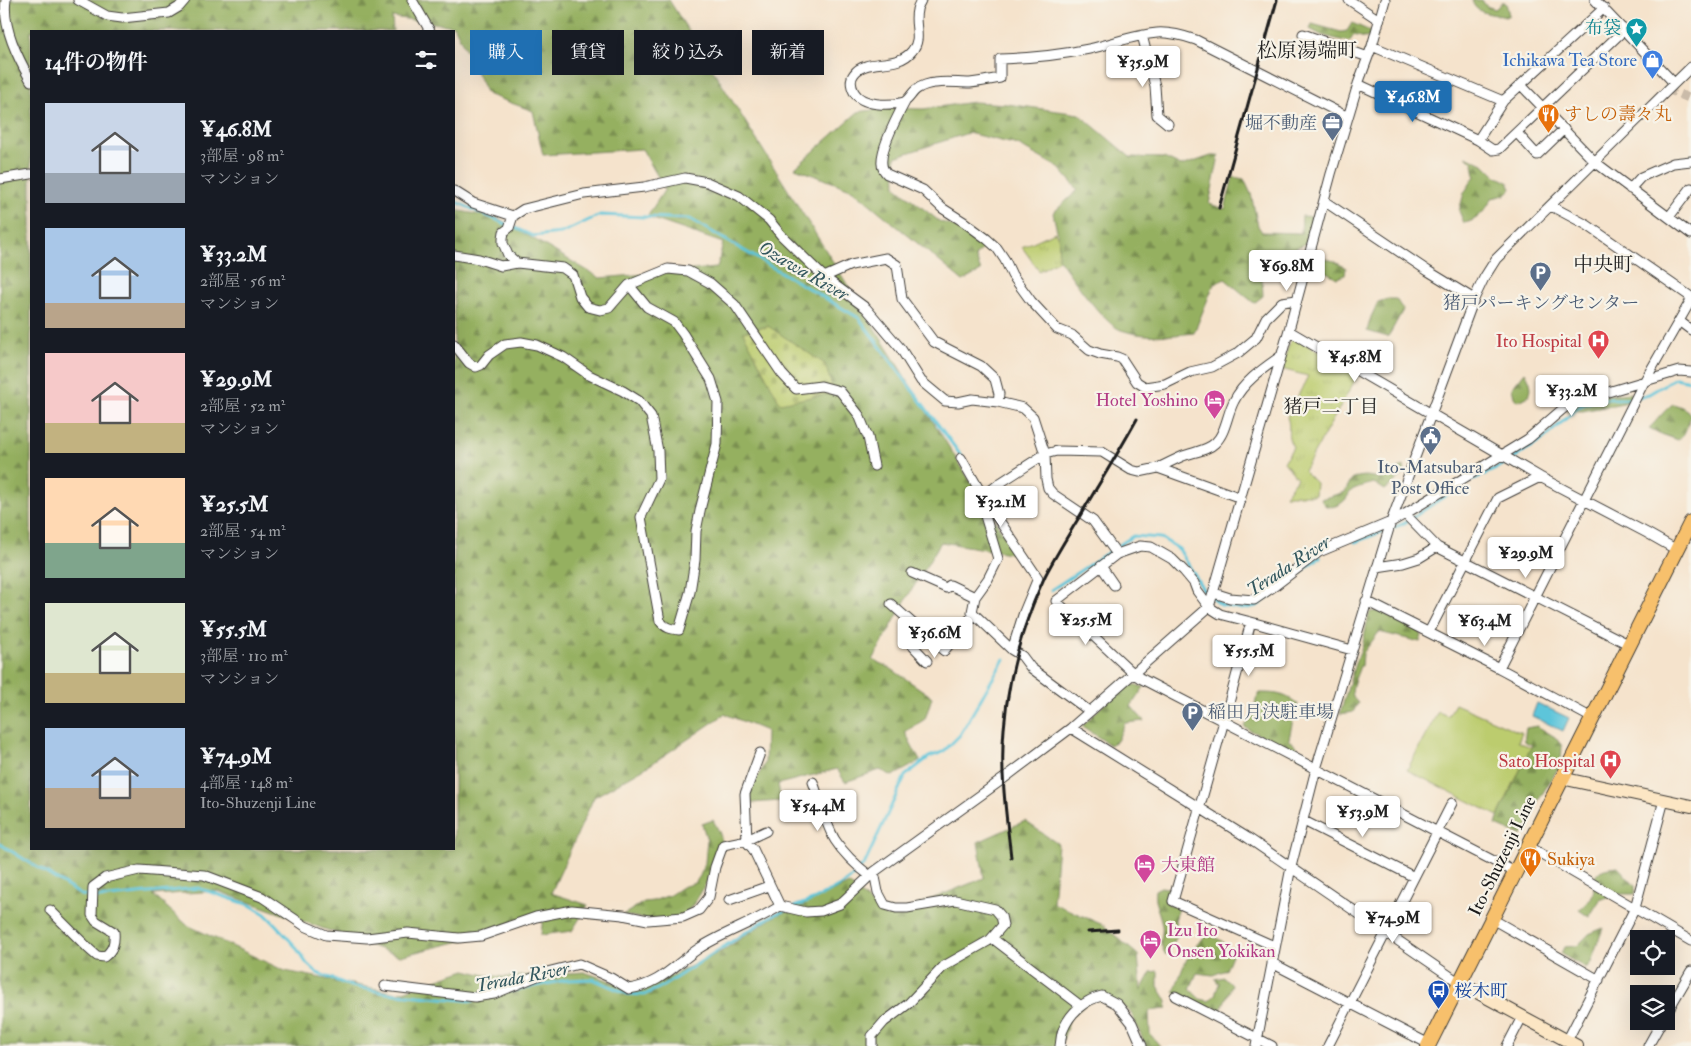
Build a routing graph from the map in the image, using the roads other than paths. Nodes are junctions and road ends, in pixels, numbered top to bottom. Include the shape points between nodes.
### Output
1 (6, 0) edge
2 (78, 0) edge
3 (185, 0) edge
4 (412, 0) edge
5 (921, 0) edge
6 (1349, 0) edge
7 (1385, 0) edge
8 (1595, 0) edge
9 (1604, 8) junction
10 (1379, 20) junction
11 (429, 30) edge
12 (1625, 30) junction
13 (1303, 34) dead end
14 (1142, 35) junction
15 (1372, 46) junction
16 (1368, 57) junction
17 (1691, 67) edge
18 (30, 79) edge
19 (1674, 83) junction
20 (1358, 84) junction
21 (1522, 85) junction
22 (1503, 101) junction
23 (905, 102) junction
24 (1543, 108) junction
25 (1348, 117) junction
26 (1168, 124) dead end
27 (1564, 129) junction
28 (1517, 133) junction
29 (1478, 140) junction
30 (1691, 160) edge
31 (1595, 162) junction
32 (30, 174) edge
33 (0, 179) edge
34 (1691, 188) edge
35 (1630, 189) junction
36 (455, 192) edge
37 (1324, 201) junction
38 (1550, 206) junction
39 (512, 216) junction
40 (1669, 217) junction
41 (1691, 234) edge
42 (455, 256) edge
43 (517, 263) junction
44 (824, 277) junction
45 (629, 285) junction
46 (1474, 299) junction
47 (1691, 299) edge
48 (1297, 300) junction
49 (1679, 321) junction
50 (1691, 330) edge
51 (1289, 331) junction
52 (455, 345) edge
53 (1281, 356) junction
54 (1691, 372) edge
55 (1642, 386) junction
56 (998, 402) junction
57 (1432, 414) junction
58 (1045, 454) junction
59 (1503, 456) junction
60 (961, 458) dead end
61 (874, 466) dead end
62 (1158, 468) junction
63 (1540, 477) junction
64 (987, 494) junction
65 (1241, 498) junction
66 (1584, 501) junction
67 (1406, 514) junction
68 (1391, 522) junction
69 (1691, 522) edge
70 (1437, 547) junction
71 (1677, 550) junction
72 (1117, 553) junction
73 (1466, 562) junction
74 (1101, 566) junction
75 (1377, 567) junction
76 (912, 573) dead end
77 (1114, 585) dead end
78 (1214, 593) junction
79 (975, 597) junction
80 (1535, 597) junction
81 (1366, 600) junction
82 (890, 604) dead end
83 (1209, 607) junction
84 (974, 614) junction
85 (1251, 622) junction
86 (920, 630) junction
87 (1429, 632) junction
88 (1630, 645) junction
89 (1012, 650) junction
90 (1352, 650) junction
91 (927, 661) dead end
92 (1499, 668) junction
93 (1133, 673) junction
94 (1089, 711) junction
95 (1592, 718) junction
96 (1224, 721) junction
97 (1071, 728) junction
98 (760, 753) dead end
99 (1316, 769) junction
100 (1561, 778) junction
101 (813, 782) dead end
102 (1664, 800) junction
103 (1452, 803) dead end
104 (1691, 806) edge
105 (1199, 807) junction
106 (1302, 820) junction
107 (766, 831) dead end
108 (1438, 831) junction
109 (746, 840) junction
110 (1528, 846) junction
111 (1291, 867) junction
112 (1515, 872) junction
113 (872, 874) junction
114 (1414, 877) junction
115 (769, 886) junction
116 (729, 900) dead end
117 (782, 906) junction
118 (1636, 908) junction
119 (50, 910) dead end
120 (1492, 919) junction
121 (1386, 932) junction
122 (992, 938) junction
123 (1691, 941) edge
124 (1274, 946) junction
125 (1272, 963) junction
126 (1691, 971) edge
127 (1599, 980) junction
128 (1460, 983) junction
129 (385, 986) dead end
130 (1175, 996) dead end
131 (1675, 999) edge
132 (1350, 1004) junction
133 (1081, 1006) junction
134 (1522, 1017) junction
135 (1657, 1030) edge
136 (1257, 1042) edge
137 (1572, 1043) edge
138 (1428, 1045) edge
139 (872, 1046) edge
140 (1060, 1046) edge
141 (1142, 1046) edge
142 (1272, 1046) edge
143 (1328, 1046) edge
144 (1507, 1046) edge
145 (1648, 1046) edge

1 - 18 street via 11,40
2 - 3 street via 107,16 122,18 169,14
4 - 11 street
5 - 23 street via 916,18 917,43 913,50 896,62 862,67 852,78 852,88 857,96 868,102
6 - 10 street
7 - 10 street
8 - 9 street
9 - 12 street
9 - 21 street
10 - 15 street
12 - 19 street
12 - 24 street
13 - 16 street
14 - 23 street via 1088,49 1000,59 1000,78 970,83 936,82 918,88
14 - 25 street via 1159,33 1196,40
14 - 26 street via 1155,86 1157,115
15 - 16 street
15 - 22 street
16 - 20 street
17 - 19 street
19 - 31 street
20 - 25 street
20 - 29 street
21 - 22 street
21 - 24 street
22 - 29 street
23 - 48 street via 892,127 883,158 884,171 922,190 942,208 988,239 1031,301 1057,329 1072,335 1089,350 1122,359 1142,386 1164,384 1225,361 1256,338 1266,318 1282,302
24 - 27 street
24 - 28 street
25 - 37 street
27 - 28 street via 1538,155
27 - 31 street
28 - 29 street via 1499,149 1493,150
30 - 35 street via 1672,162 1641,177
31 - 35 street
31 - 38 street
32 - 33 street
34 - 40 street
35 - 40 street
36 - 39 street via 478,206
37 - 46 street
37 - 48 street
38 - 46 street via 1496,259
38 - 47 street via 1588,226
39 - 43 street via 509,228 504,232 503,244
39 - 44 street via 524,209 584,194 685,178 707,182 739,196 769,220
40 - 41 street
42 - 43 street via 501,266
43 - 45 street via 563,268 573,275 580,298 588,307 600,310 609,308
44 - 56 street via 866,308 901,349 921,381 945,402 972,399
44 - 56 street via 851,265 886,258 897,265 902,300 934,342 981,366 995,378
45 - 52 street via 648,307 674,322 711,379 718,402 717,444 696,531 690,592 680,630 662,625 660,621 641,517 659,479 658,451 651,416 640,402 536,345 505,344 476,367
45 - 61 street via 668,269 688,271 710,283 735,305 782,374 796,389 821,386 840,391 859,415
46 - 57 street
47 - 49 street
48 - 51 street
49 - 50 street
49 - 55 street
51 - 53 street
51 - 57 street
53 - 62 street via 1258,372 1238,393 1217,442
53 - 65 street
54 - 55 street via 1679,371
55 - 59 street via 1588,394 1572,401
55 - 66 street
56 - 58 street via 1023,408 1033,416
57 - 59 street
57 - 68 street
58 - 62 street via 1095,451 1108,454 1135,471
58 - 64 street
58 - 72 street via 1048,488 1093,522
59 - 63 street
59 - 67 street
60 - 64 street
62 - 65 street
63 - 66 street
63 - 73 street via 1498,498
64 - 79 street via 983,509 998,559
64 - 89 street via 1038,578
65 - 78 street
66 - 71 street
66 - 80 street
67 - 68 street
67 - 70 street
68 - 75 street
68 - 78 street via 1319,552 1254,600
69 - 71 main road, Ito-Shuzenji Line
70 - 73 street
70 - 75 street via 1419,558
71 - 88 main road, Ito-Shuzenji Line
72 - 74 street
72 - 83 street via 1140,546 1152,547 1184,571
73 - 80 street
73 - 87 street
74 - 77 street
74 - 93 street via 1056,601
75 - 81 street
76 - 79 street via 946,588 950,584
78 - 83 street
79 - 84 street
80 - 88 street
80 - 92 street
81 - 87 street
81 - 90 street
82 - 86 street
83 - 85 street via 1220,614
83 - 93 street
84 - 86 street via 944,651
84 - 89 street
85 - 90 street
85 - 96 street
86 - 91 street via 911,644
87 - 92 street
88 - 95 main road, Ito-Shuzenji Line
89 - 94 street
90 - 99 street
92 - 95 street
93 - 94 street
93 - 96 street
94 - 97 street
95 - 100 main road, Ito-Shuzenji Line
96 - 99 street
96 - 105 street
97 - 105 street
97 - 113 street
98 - 109 street via 745,794
99 - 106 street
99 - 108 street
100 - 102 street
100 - 110 main road, Ito-Shuzenji Line
101 - 113 street via 836,840 855,864
102 - 104 street
102 - 118 street
103 - 108 street
105 - 111 street
105 - 124 street via 1173,901
106 - 111 street
106 - 114 street
107 - 109 street
108 - 112 street
108 - 114 street
109 - 115 street
109 - 119 street via 723,845 709,896 699,910 683,917 648,920 572,910 536,917 481,936 459,938 408,933 367,938 326,935 305,926 262,897 204,875 138,870 105,878 94,887 92,915 114,932 114,946 104,957 90,950
110 - 112 main road, Ito-Shuzenji Line
110 - 118 street
111 - 121 street
111 - 124 street
112 - 120 main road, Ito-Shuzenji Line
113 - 117 street via 840,904 806,912
113 - 122 street via 885,905 907,908 955,900 995,909 1003,925
114 - 121 street
115 - 116 street
115 - 117 street
117 - 129 street via 699,949 660,979 640,987 629,989 579,964 547,972 494,994 475,997
118 - 123 street
118 - 127 street
120 - 127 street
120 - 128 main road, Ito-Shuzenji Line
121 - 128 street
121 - 132 street
122 - 133 street
122 - 139 street via 944,966 908,1004 884,1022 872,1036
124 - 125 street
125 - 132 street
125 - 136 street
126 - 131 street
127 - 137 street
128 - 134 street
128 - 138 main road, Ito-Shuzenji Line
130 - 136 street
132 - 138 street
132 - 143 street
133 - 140 street via 1062,1030
133 - 141 street via 1102,996 1117,1004 1132,1023
134 - 137 street
134 - 144 street
135 - 145 street
136 - 142 street

